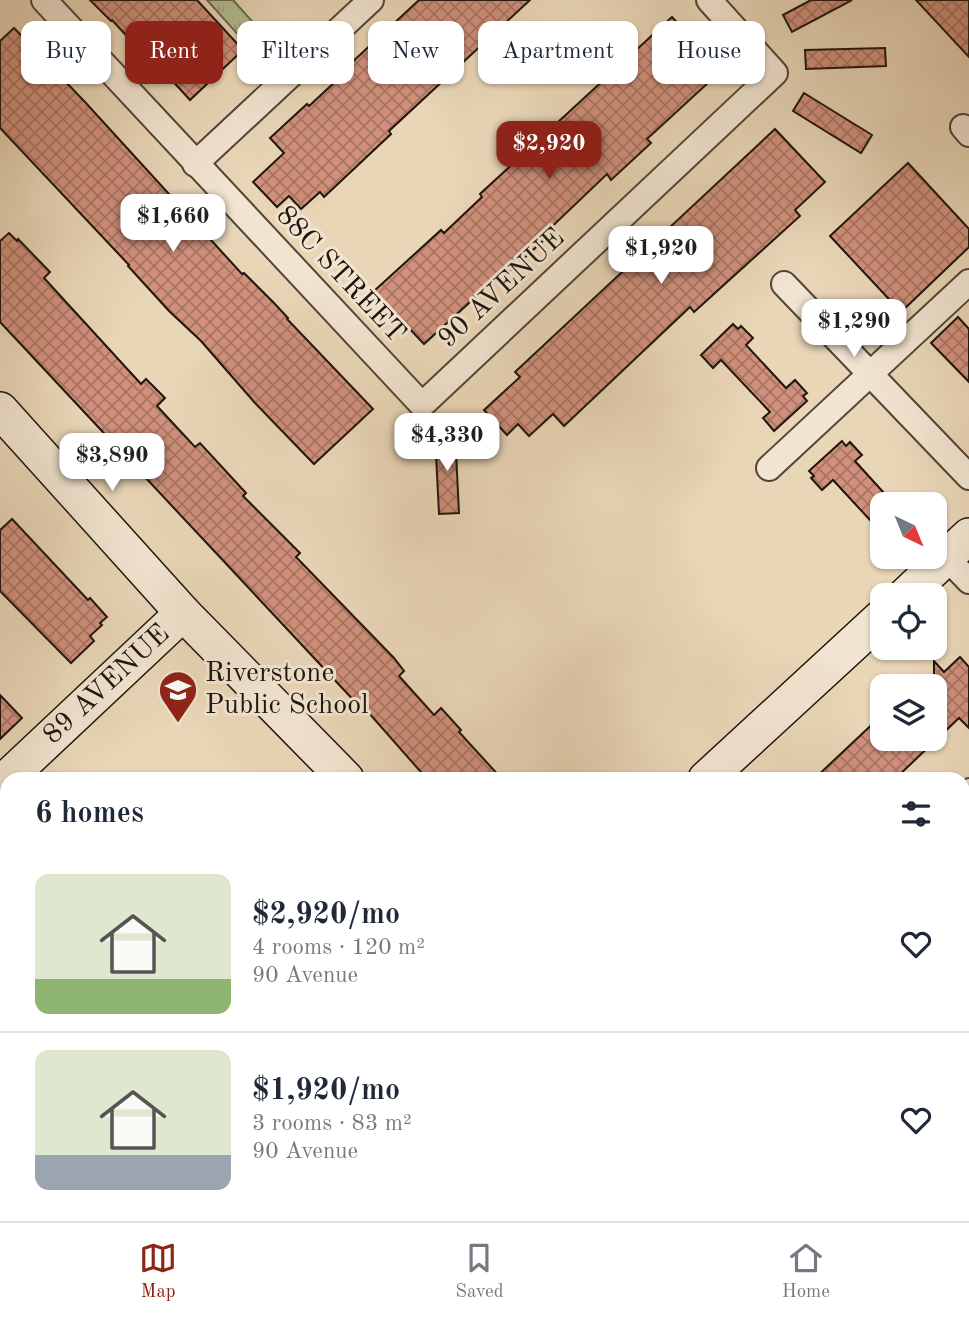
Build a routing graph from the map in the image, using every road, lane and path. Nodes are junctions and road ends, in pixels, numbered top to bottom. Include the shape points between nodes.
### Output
1 (44, 0) edge
2 (371, 0) edge
3 (709, 0) edge
4 (195, 164) junction
5 (969, 282) edge
6 (785, 284) dead end
7 (871, 374) junction
8 (422, 405) joint
9 (0, 410) edge
10 (769, 468) dead end
11 (969, 477) edge
12 (961, 558) edge
13 (923, 583) edge
14 (183, 613) junction
15 (870, 628) edge
16 (14, 772) edge
17 (339, 772) edge
18 (714, 772) edge

1 - 4 street, 88C STREET
2 - 4 street
3 - 8 street, 90 AVENUE via 775,73
4 - 8 street, 88C STREET
5 - 7 street
6 - 7 street
7 - 10 street
7 - 11 street
9 - 14 street
12 - 13 street
14 - 16 street, 89 AVENUE
14 - 17 street
15 - 18 street

